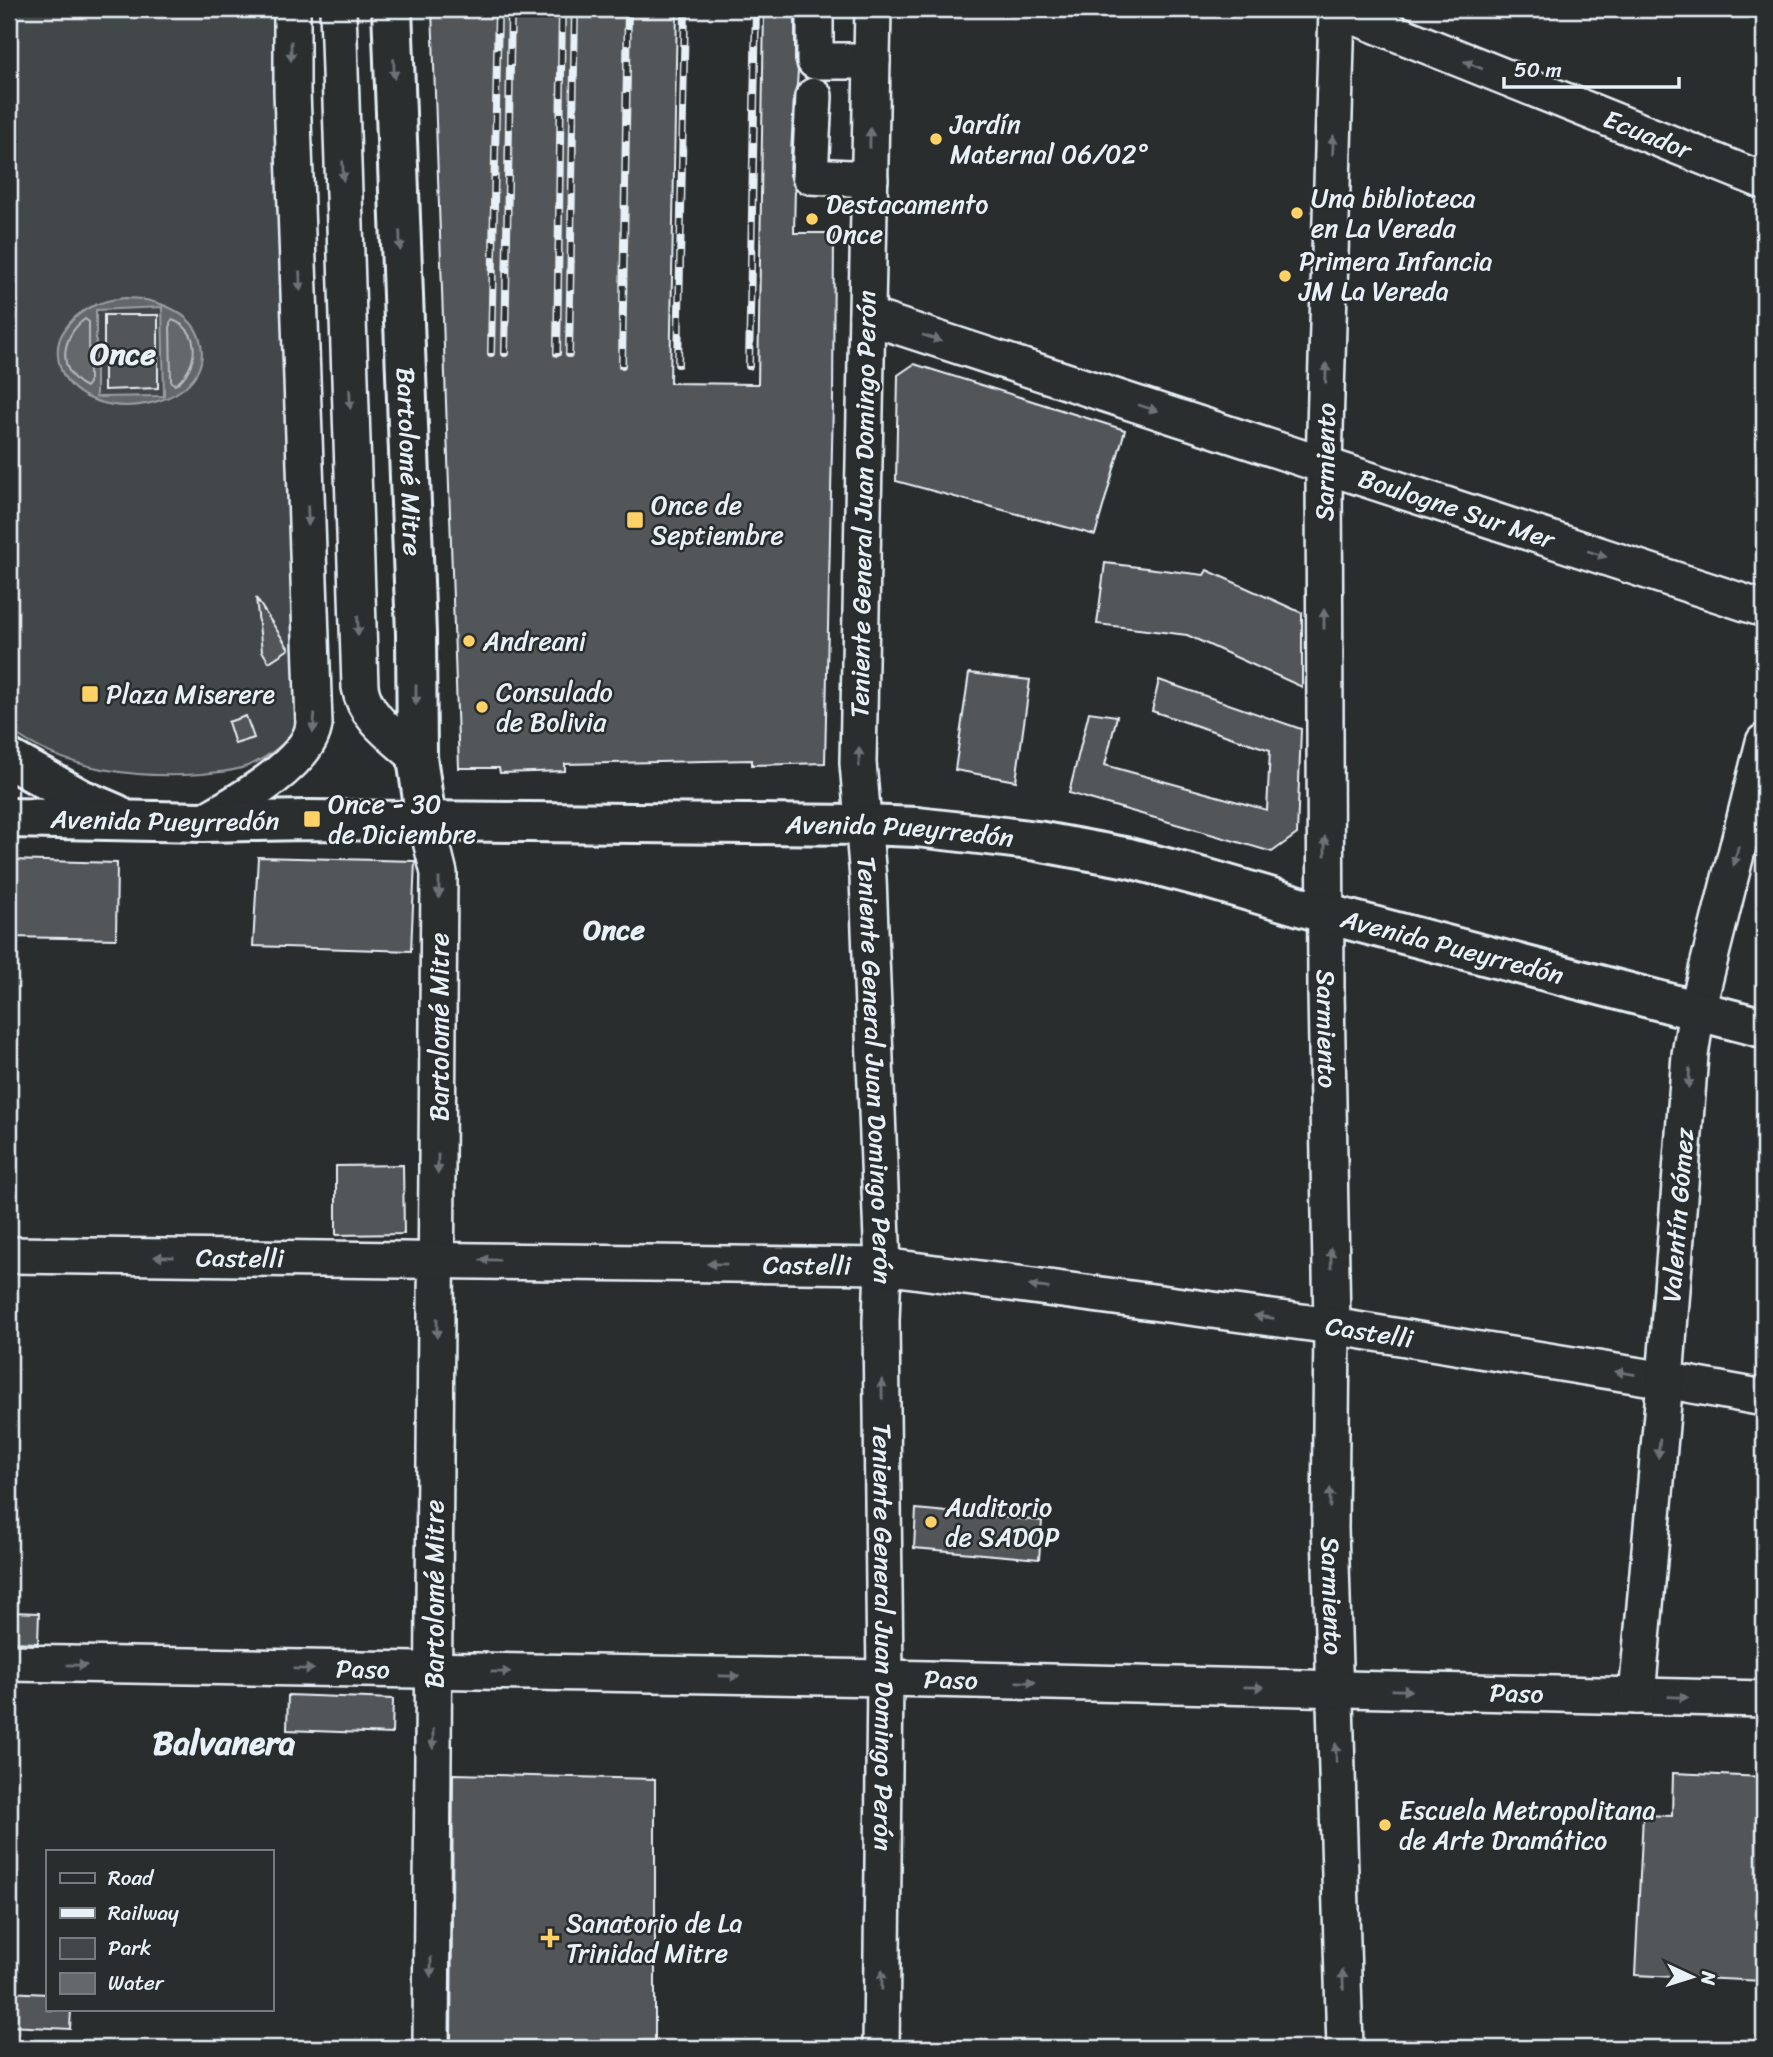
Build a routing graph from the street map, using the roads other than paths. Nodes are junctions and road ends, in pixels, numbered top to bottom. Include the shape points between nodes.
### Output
1 (292, 9) edge
2 (338, 9) edge
3 (392, 9) edge
4 (815, 9) edge
5 (873, 9) edge
6 (1336, 9) edge
7 (872, 61) junction
8 (814, 96) dead end
9 (870, 179) junction
10 (1764, 181) edge
11 (867, 316) junction
12 (1324, 466) junction
13 (1764, 609) edge
14 (1764, 743) edge
15 (417, 757) junction
16 (9, 759) edge
17 (9, 818) edge
18 (131, 821) junction
19 (426, 821) junction
20 (203, 822) junction
21 (864, 825) junction
22 (1327, 915) junction
23 (1697, 1010) junction
24 (1764, 1028) edge
25 (9, 1255) edge
26 (438, 1259) junction
27 (883, 1266) junction
28 (1332, 1326) junction
29 (1665, 1380) junction
30 (1764, 1398) edge
31 (9, 1663) edge
32 (433, 1671) junction
33 (885, 1678) junction
34 (1334, 1689) junction
35 (1637, 1696) junction
36 (1764, 1699) edge
37 (431, 2048) edge
38 (881, 2048) edge
39 (1345, 2048) edge

1 -> 20 street via 315,716 313,733 287,766
2 -> 15 street via 360,687 367,709
3 -> 15 main road, Bartolomé Mitre
4 - 7 street via 814,61
5 - 7 street, Teniente General Juan Domingo Perón
10 -> 6 street, Ecuador
12 -> 6 street, Sarmiento
9 -> 7 street, Teniente General Juan Domingo Perón
8 - 9 street via 810,176
9 - 11 street, Teniente General Juan Domingo Perón
11 -> 12 street, Boulogne Sur Mer
21 -> 11 street, Teniente General Juan Domingo Perón via 858,763
12 -> 13 street, Boulogne Sur Mer
22 -> 12 street, Sarmiento
14 -> 23 street, Valentín Gómez
15 - 19 main road, Bartolomé Mitre
16 - 18 main road
17 - 18 main road, Avenida Pueyrredón
18 - 20 main road, Avenida Pueyrredón
19 - 20 main road, Avenida Pueyrredón
19 - 21 main road, Avenida Pueyrredón
19 -> 26 street, Bartolomé Mitre via 439,873
21 - 22 main road, Avenida Pueyrredón via 988,835 1111,854
21 - 27 street, Teniente General Juan Domingo Perón
22 - 23 main road, Avenida Pueyrredón
28 -> 22 street, Sarmiento
23 - 24 main road, Avenida Pueyrredón
23 -> 29 street, Valentín Gómez
26 -> 25 street, Castelli
27 -> 26 street, Castelli
26 -> 32 street, Bartolomé Mitre
28 -> 27 street, Castelli
33 -> 27 street, Teniente General Juan Domingo Perón
29 -> 28 street, Castelli
34 -> 28 street, Sarmiento
29 - 30 street, Castelli
29 -> 35 street, Valentín Gómez
31 -> 32 street, Paso
32 -> 33 street, Paso
32 -> 37 street, Bartolomé Mitre
33 -> 34 street, Paso
38 -> 33 street, Teniente General Juan Domingo Perón
34 -> 35 street, Paso
39 -> 34 street, Sarmiento
35 -> 36 street, Paso

